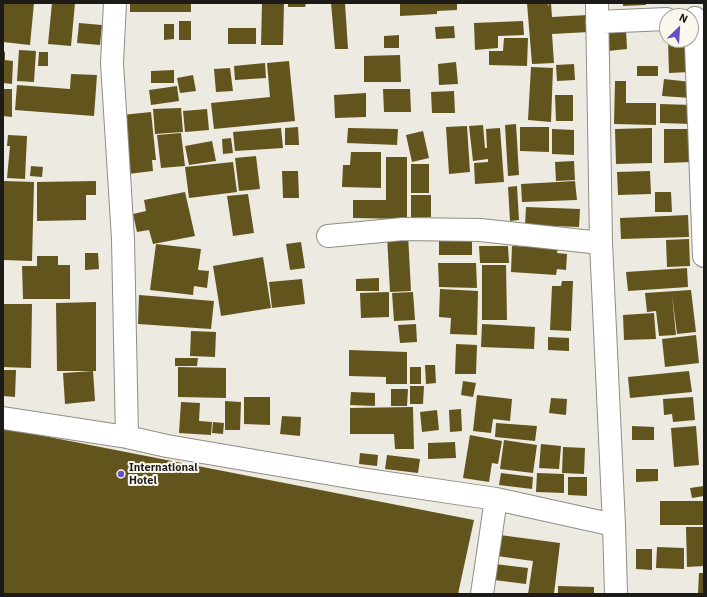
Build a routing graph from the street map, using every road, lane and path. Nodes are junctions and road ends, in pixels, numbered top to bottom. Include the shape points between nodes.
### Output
1 (115, 3) edge
2 (597, 12) edge
3 (659, 18) edge
4 (697, 48) edge
5 (328, 236) dead end
6 (601, 243) junction
7 (704, 256) edge
8 (3, 418) edge
9 (127, 437) junction
10 (496, 499) junction
11 (614, 525) junction
12 (482, 594) edge
13 (616, 594) edge

1 - 9 street via 112,63 123,239
2 - 3 street
2 - 6 street
4 - 7 street
5 - 6 street via 403,229 480,230
6 - 11 street
8 - 9 street
9 - 10 street via 353,478
10 - 11 street
10 - 12 street
11 - 13 street

